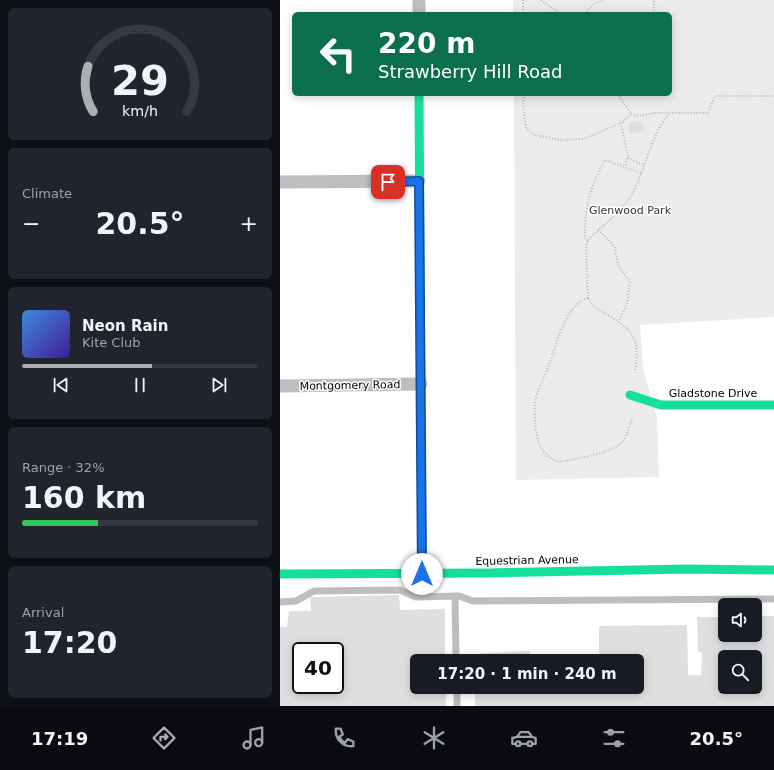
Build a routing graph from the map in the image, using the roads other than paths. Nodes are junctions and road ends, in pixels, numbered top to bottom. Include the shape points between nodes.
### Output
1 (419, 0) edge
2 (419, 12) edge
3 (419, 96) edge
4 (419, 181) junction
5 (280, 182) edge
6 (421, 384) junction
7 (280, 386) edge
8 (630, 395) dead end
9 (774, 404) edge
10 (774, 570) edge
11 (280, 574) edge
12 (422, 574) junction
13 (455, 596) junction
14 (774, 599) edge
15 (280, 602) edge
16 (456, 654) edge
17 (457, 694) edge
18 (457, 706) edge

1 - 2 street
3 - 4 street
4 - 5 street
4 - 6 street
6 - 7 street, Montgomery Road
6 - 12 street
8 - 9 street, Gladstone Drive via 660,405
10 - 12 street, Equestrian Avenue
11 - 12 street, Equestrian Avenue
13 - 14 lane via 473,601
13 - 15 lane via 416,597 400,590 314,591 296,601
13 - 16 lane
17 - 18 lane

